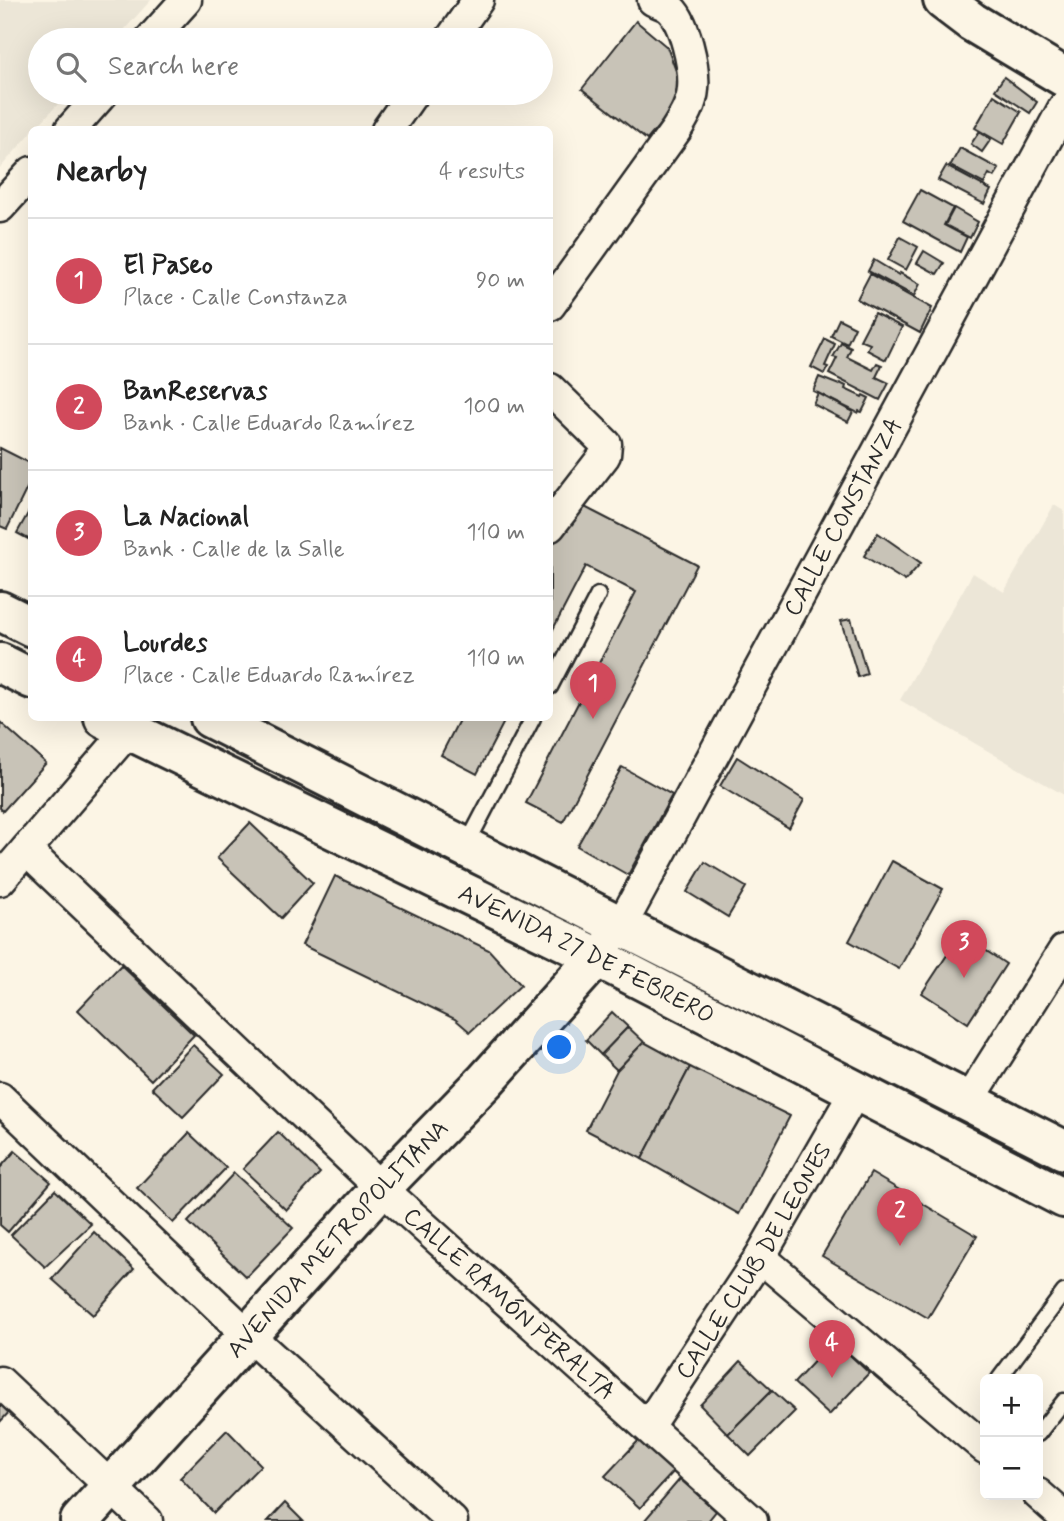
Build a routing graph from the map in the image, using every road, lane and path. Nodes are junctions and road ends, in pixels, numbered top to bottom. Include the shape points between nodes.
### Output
1 (186, 0) edge
2 (478, 0) edge
3 (943, 0) edge
4 (666, 2) edge
5 (161, 28) edge
6 (458, 28) edge
7 (1064, 77) edge
8 (92, 105) edge
9 (405, 105) edge
10 (1064, 107) edge
11 (74, 126) edge
12 (390, 126) edge
13 (28, 176) edge
14 (0, 207) edge
15 (553, 301) edge
16 (553, 392) edge
17 (553, 522) edge
18 (598, 595) dead end
19 (0, 611) edge
20 (28, 625) edge
21 (0, 663) edge
22 (28, 677) edge
23 (553, 681) edge
24 (216, 721) edge
25 (531, 721) edge
26 (116, 724) edge
27 (465, 847) junction
28 (26, 850) junction
29 (0, 880) edge
30 (622, 924) junction
31 (1064, 950) edge
32 (597, 957) junction
33 (855, 1092) junction
34 (0, 1098) edge
35 (969, 1100) junction
36 (1064, 1150) edge
37 (381, 1188) junction
38 (1064, 1198) edge
39 (761, 1257) junction
40 (1064, 1292) edge
41 (249, 1336) junction
42 (1003, 1374) edge
43 (0, 1382) edge
44 (1064, 1402) edge
45 (648, 1426) junction
46 (1043, 1428) edge
47 (980, 1444) edge
48 (110, 1488) junction
49 (1043, 1498) edge
50 (1064, 1517) edge
51 (80, 1521) edge
52 (148, 1521) edge
53 (452, 1521) edge
54 (752, 1521) edge

1 - 5 street
2 - 6 street
3 - 7 main road
4 - 15 street via 684,33 693,75 694,91 687,111
8 - 11 street
9 - 12 street
10 - 30 street, CALLE CONSTANZA
13 - 14 street
16 - 17 street via 606,444 605,455
18 - 23 lane
19 - 20 main road
21 - 22 main road
24 - 27 main road, AVENIDA 27 DE FEBRERO
25 - 27 lane
26 - 28 street
26 - 32 main road, AVENIDA 27 DE FEBRERO
27 - 30 main road, AVENIDA 27 DE FEBRERO
28 - 29 street
28 - 37 street, CALLE RAMÓN PERALTA
30 - 32 street, CALLE CONSTANZA
30 - 35 main road, AVENIDA 27 DE FEBRERO
31 - 35 street
32 - 33 main road, AVENIDA 27 DE FEBRERO
32 - 37 main road, AVENIDA METROPOLITANA
33 - 38 main road, AVENIDA 27 DE FEBRERO
33 - 39 street, CALLE CLUB DE LEONES
34 - 41 street
35 - 36 main road, AVENIDA 27 DE FEBRERO
37 - 41 main road, AVENIDA METROPOLITANA
37 - 45 street, CALLE RAMÓN PERALTA
39 - 45 street, CALLE CLUB DE LEONES
39 - 47 street
40 - 42 lane
41 - 48 main road, AVENIDA METROPOLITANA
41 - 53 street
43 - 48 street
44 - 46 lane
45 - 54 street, CALLE RAMÓN PERALTA
48 - 51 main road, AVENIDA METROPOLITANA
48 - 52 street
49 - 50 street

